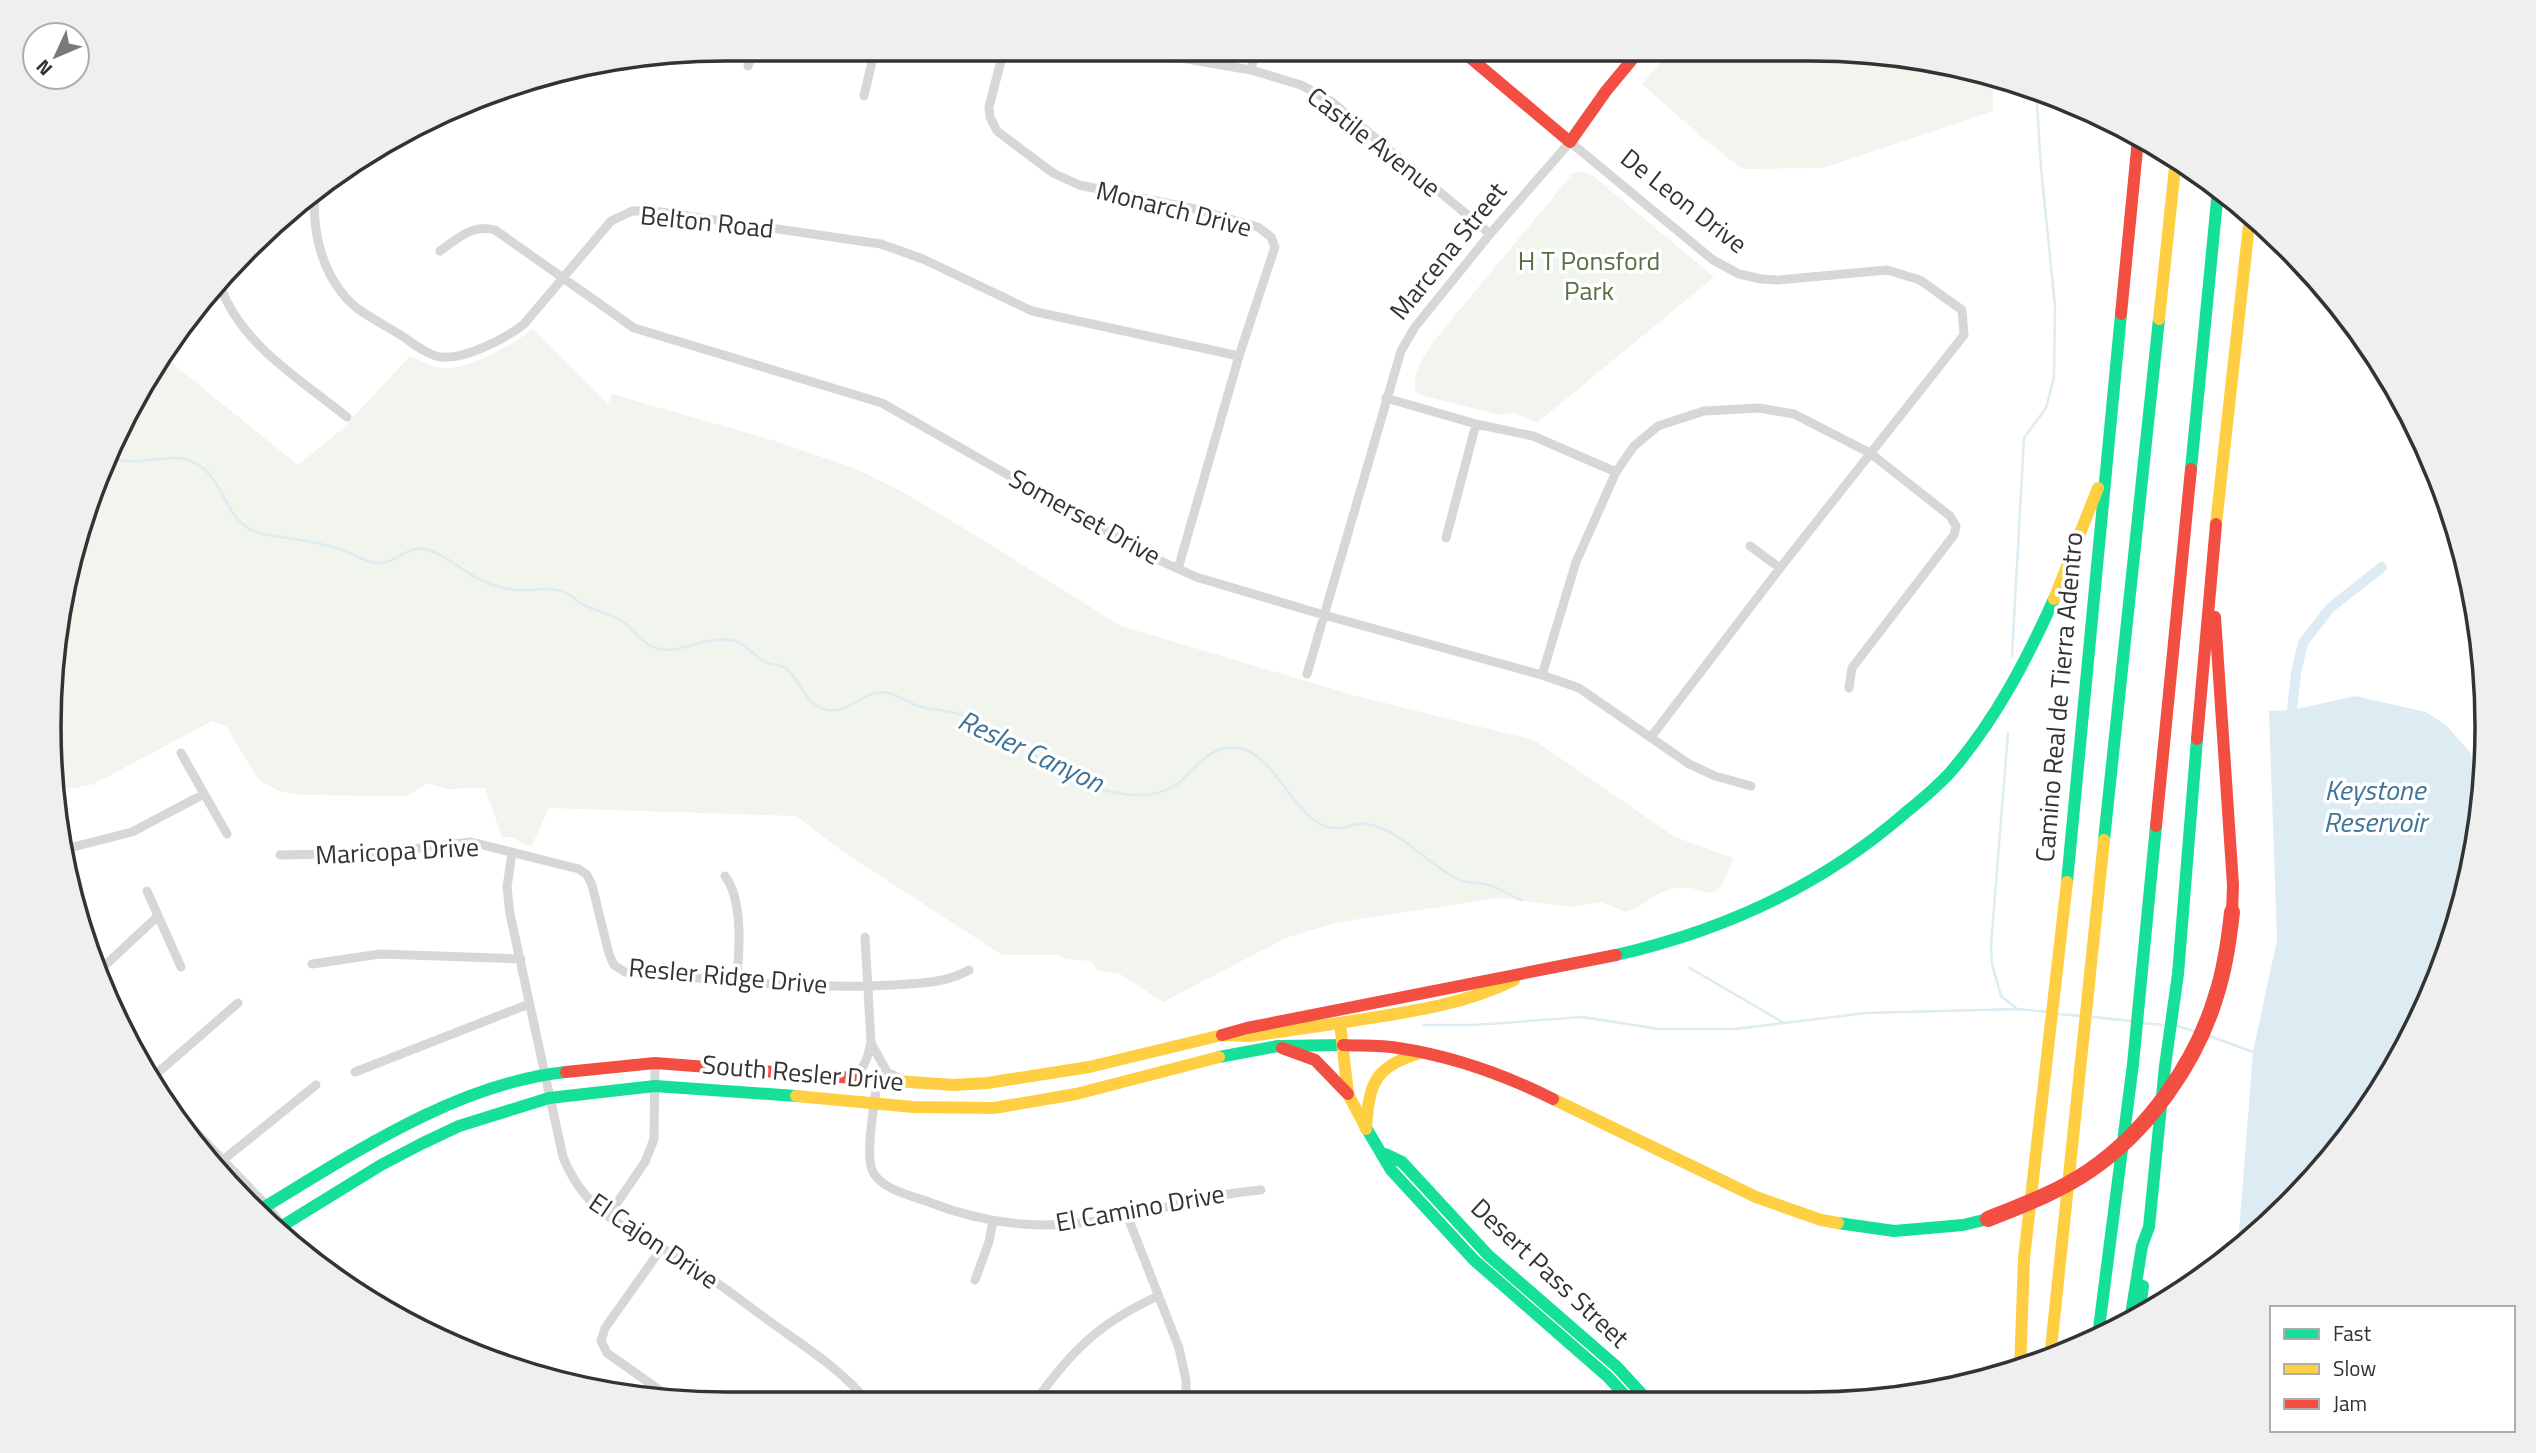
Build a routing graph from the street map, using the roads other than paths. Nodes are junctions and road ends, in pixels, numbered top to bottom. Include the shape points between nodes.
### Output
1 (750, 61) edge
2 (872, 61) edge
3 (1001, 61) edge
4 (1198, 61) edge
5 (1253, 61) edge
6 (1474, 61) edge
7 (1631, 61) edge
8 (748, 66) dead end
9 (1251, 70) junction
10 (864, 96) dead end
11 (1570, 142) junction
12 (2137, 147) edge
13 (2175, 170) edge
14 (2217, 201) edge
15 (316, 204) edge
16 (2249, 227) edge
17 (1490, 234) junction
18 (440, 251) dead end
19 (563, 278) junction
20 (224, 291) edge
21 (1239, 356) junction
22 (1386, 398) junction
23 (346, 417) dead end
24 (1476, 424) junction
25 (1870, 453) junction
26 (2105, 470) junction
27 (1616, 472) junction
28 (1446, 538) dead end
29 (1750, 546) dead end
30 (2211, 566) junction
31 (1780, 568) junction
32 (1178, 569) junction
33 (1324, 615) junction
34 (1307, 674) dead end
35 (1542, 675) junction
36 (1850, 688) dead end
37 (1651, 737) junction
38 (181, 753) dead end
39 (1752, 786) dead end
40 (204, 794) junction
41 (227, 834) dead end
42 (73, 847) edge
43 (512, 853) junction
44 (280, 855) dead end
45 (725, 876) dead end
46 (147, 891) dead end
47 (158, 916) junction
48 (865, 937) dead end
49 (521, 959) junction
50 (312, 964) dead end
51 (106, 965) edge
52 (181, 967) dead end
53 (969, 970) dead end
54 (1528, 972) junction
55 (736, 980) junction
56 (868, 986) junction
57 (238, 1003) dead end
58 (529, 1004) junction
59 (1340, 1023) junction
60 (1222, 1035) junction
61 (871, 1042) junction
62 (1343, 1045) junction
63 (1279, 1046) junction
64 (1422, 1053) junction
65 (655, 1063) junction
66 (158, 1072) edge
67 (355, 1072) dead end
68 (546, 1074) junction
69 (852, 1077) junction
70 (877, 1079) junction
71 (905, 1082) junction
72 (316, 1085) dead end
73 (655, 1086) junction
74 (1348, 1094) junction
75 (550, 1098) junction
76 (876, 1102) junction
77 (1366, 1129) junction
78 (217, 1154) edge
79 (223, 1160) junction
80 (1262, 1189) dead end
81 (256, 1197) edge
82 (266, 1206) edge
83 (1127, 1215) junction
84 (608, 1216) junction
85 (993, 1221) junction
86 (285, 1224) edge
87 (2149, 1227) junction
88 (661, 1249) junction
89 (2024, 1258) junction
90 (975, 1280) dead end
91 (1158, 1296) junction
92 (1527, 1299) junction
93 (2140, 1304) edge
94 (2132, 1308) edge
95 (2099, 1325) edge
96 (2051, 1346) edge
97 (2020, 1357) edge
98 (2013, 1359) edge
99 (656, 1387) edge
100 (858, 1392) edge
101 (1042, 1392) edge
102 (1186, 1392) edge
103 (1622, 1392) edge
104 (1641, 1392) edge

1 - 8 street
2 - 10 street
3 - 21 street, Monarch Drive via 990,117 997,131 1053,173 1079,185 1195,208 1258,227 1271,237 1273,256
4 - 9 street, Castile Avenue
5 - 9 street
6 - 11 main road, De Leon Drive
7 - 11 main road, Marcena Street
9 - 17 street, Castile Avenue via 1301,85 1332,102
11 - 17 street, Marcena Street
11 - 25 street, De Leon Drive via 1713,260 1739,274 1777,280 1887,270 1920,280 1962,310 1964,335
12 - 26 main road, Camino Real de Tierra Adentro
13 - 96 main road
14 - 95 main road via 2133,1064
15 - 19 street, Belton Road via 321,256 343,293 357,308 440,357 454,357 514,332
16 - 30 main road
17 - 22 street, Marcena Street via 1415,327 1401,351
18 - 19 street, Somerset Drive via 482,226 495,230
19 - 21 street, Belton Road via 611,221 632,211 653,211 881,243 1032,312
19 - 32 street, Somerset Drive via 634,328 882,403
20 - 23 street via 247,332 265,352
21 - 32 street, Monarch Drive
22 - 24 street
22 - 33 street, Marcena Street
24 - 27 street via 1533,436
24 - 28 street
25 - 27 street via 1794,414 1759,408 1704,411 1658,426 1634,446
25 - 31 street, De Leon Drive
25 - 36 street via 1950,516 1956,526 1954,535 1852,668
26 - 54 main road via 2048,614 2005,694 1953,769 1900,818 1827,873 1746,914 1674,940
26 - 89 main road, Camino Real de Tierra Adentro via 2059,967
27 - 35 street via 1576,562
29 - 31 street
30 - 64 main road, South Resler Drive, bridge via 2232,885 2224,965 2208,1024 2183,1070 2127,1139 2090,1170 2055,1191 1988,1219 1963,1224 1894,1231 1821,1220 1756,1198 1542,1093
30 - 87 main road via 2178,974
31 - 37 street, De Leon Drive
32 - 33 street, Somerset Drive
33 - 34 street, Marcena Street
33 - 35 street, Somerset Drive
35 - 37 street, Somerset Drive via 1588,693
37 - 39 street, Somerset Drive via 1706,773
38 - 40 street
40 - 41 street
40 - 42 street via 132,832
43 - 44 street, Maricopa Drive via 471,842 377,853
43 - 49 street, El Cajon Drive via 508,902
43 - 55 street, Resler Ridge Drive via 579,869 587,876 609,954 614,965 625,972
45 - 55 street via 733,893 739,935
46 - 47 street
47 - 51 street
47 - 52 street
48 - 56 street
49 - 50 street via 380,954
49 - 58 street, El Cajon Drive
53 - 56 street, Resler Ridge Drive via 941,982
54 - 59 main road via 1494,991 1458,1002
54 - 60 main road
55 - 56 street, Resler Ridge Drive via 805,987
56 - 61 street
57 - 66 street
58 - 67 street
58 - 68 street, El Cajon Drive
59 - 60 main road via 1250,1036
59 - 62 main road, Desert Pass Street
60 - 71 main road, South Resler Drive via 1019,1081
61 - 69 street via 862,1069
61 - 71 street via 887,1072
62 - 63 main road, South Resler Drive
62 - 64 main road, South Resler Drive
62 - 74 main road, Desert Pass Street
63 - 74 main road via 1314,1059
63 - 76 main road, South Resler Drive via 1023,1105 953,1109
64 - 77 main road via 1397,1059 1375,1077
65 - 68 main road, South Resler Drive
65 - 69 main road, South Resler Drive
65 - 73 street
68 - 75 street, El Cajon Drive
68 - 82 main road, South Resler Drive via 448,1106 371,1143
69 - 70 main road, South Resler Drive
70 - 71 main road, South Resler Drive
70 - 76 street, El Camino Drive
72 - 79 street
73 - 75 main road, South Resler Drive
73 - 76 main road, South Resler Drive
73 - 84 street via 651,1150
74 - 77 main road, Desert Pass Street
75 - 84 street, El Cajon Drive via 568,1170 586,1198
75 - 86 main road, South Resler Drive via 459,1126 421,1144
76 - 85 street, El Camino Drive via 870,1158 874,1174 892,1188
77 - 92 main road, Desert Pass Street via 1391,1170 1474,1260
78 - 79 street
79 - 81 street
80 - 83 street, El Camino Drive
83 - 85 street, El Camino Drive via 1068,1224
83 - 91 street
84 - 88 street, El Cajon Drive
85 - 90 street
87 - 93 main road
87 - 94 main road via 2141,1246
88 - 99 street via 601,1340 607,1353
88 - 100 street, El Cajon Drive via 823,1359
89 - 97 main road
89 - 98 main road
91 - 101 street via 1097,1330
91 - 102 street via 1179,1348
92 - 103 main road, Desert Pass Street
92 - 104 main road, Desert Pass Street via 1617,1367

